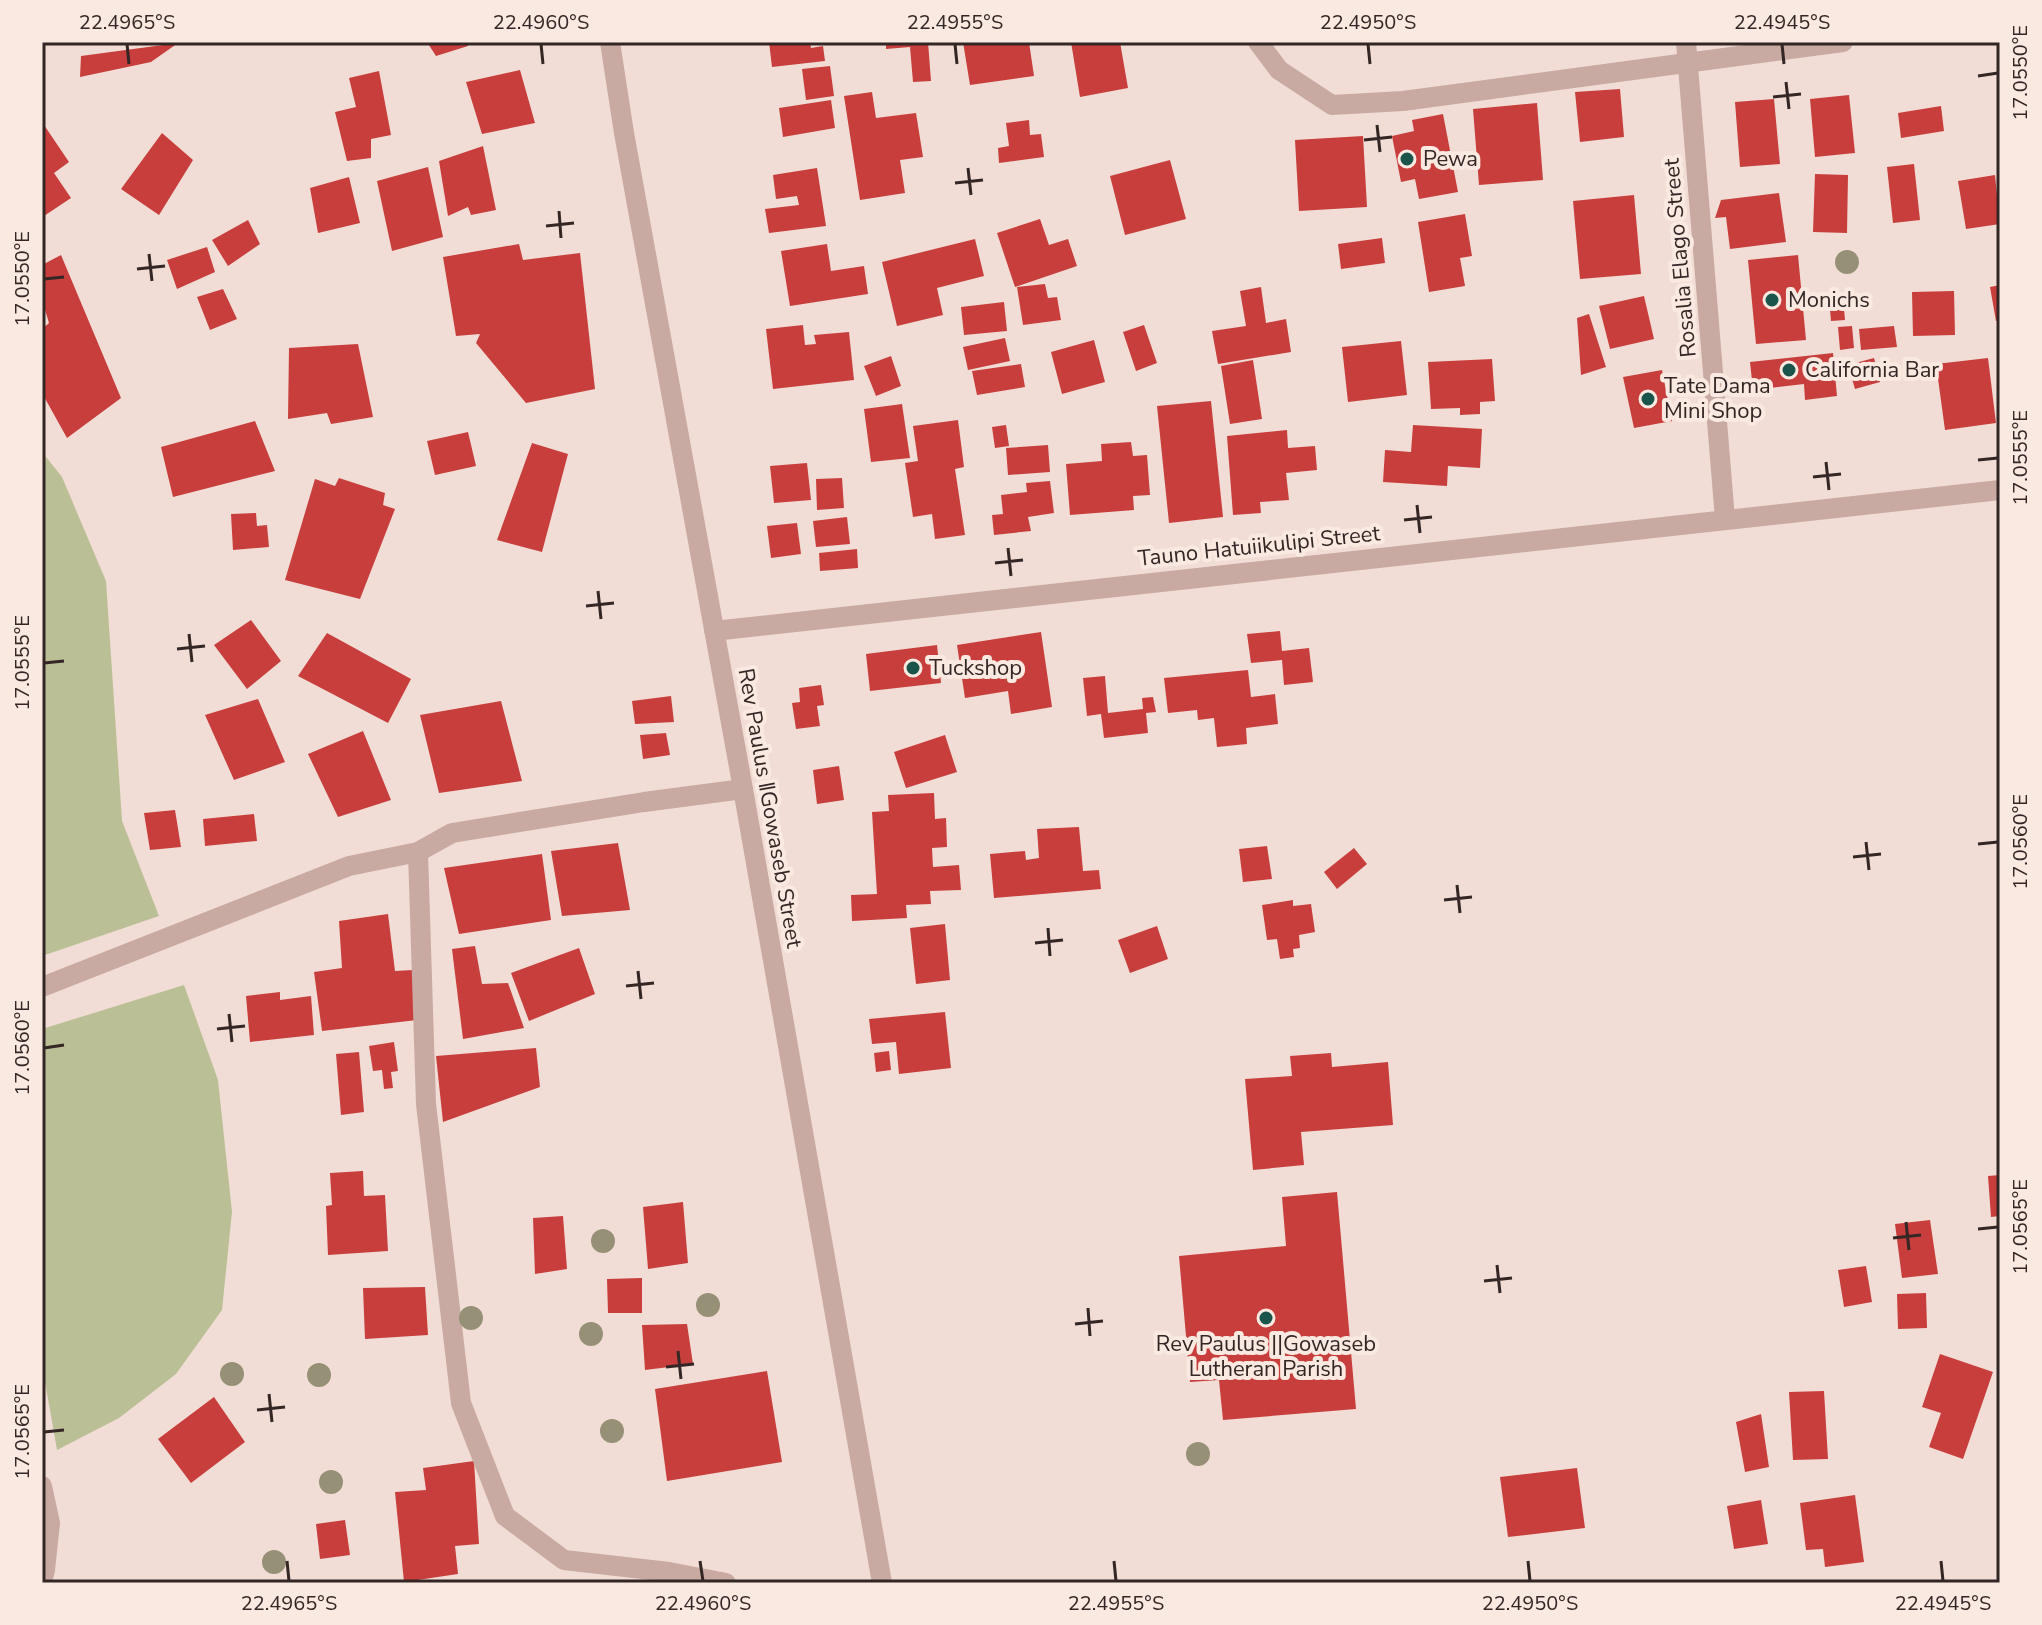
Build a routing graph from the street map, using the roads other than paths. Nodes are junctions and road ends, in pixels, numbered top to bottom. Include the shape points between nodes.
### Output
1 (610, 42) edge
2 (1258, 42) edge
3 (1686, 42) edge
4 (1843, 42) edge
5 (1688, 63) junction
6 (2000, 490) edge
7 (1725, 519) junction
8 (714, 631) junction
9 (743, 789) junction
10 (418, 852) junction
11 (42, 987) edge
12 (42, 1486) edge
13 (42, 1581) edge
14 (726, 1583) edge
15 (882, 1583) edge

1 - 8 street, Rev Paulus ǁGowaseb Street
2 - 5 street via 1279,70 1332,105 1403,101
3 - 5 street, Rosalia Elago Street
4 - 5 street
5 - 7 street, Rosalia Elago Street
6 - 7 street, Tauno Hatuiikulipi Street
7 - 8 street, Tauno Hatuiikulipi Street
8 - 9 street, Rev Paulus ǁGowaseb Street
9 - 10 street via 452,833
9 - 15 street, Rev Paulus ǁGowaseb Street
10 - 11 street via 349,866
10 - 14 street via 426,1104 461,1403 505,1516 564,1560
12 - 13 street via 50,1523

